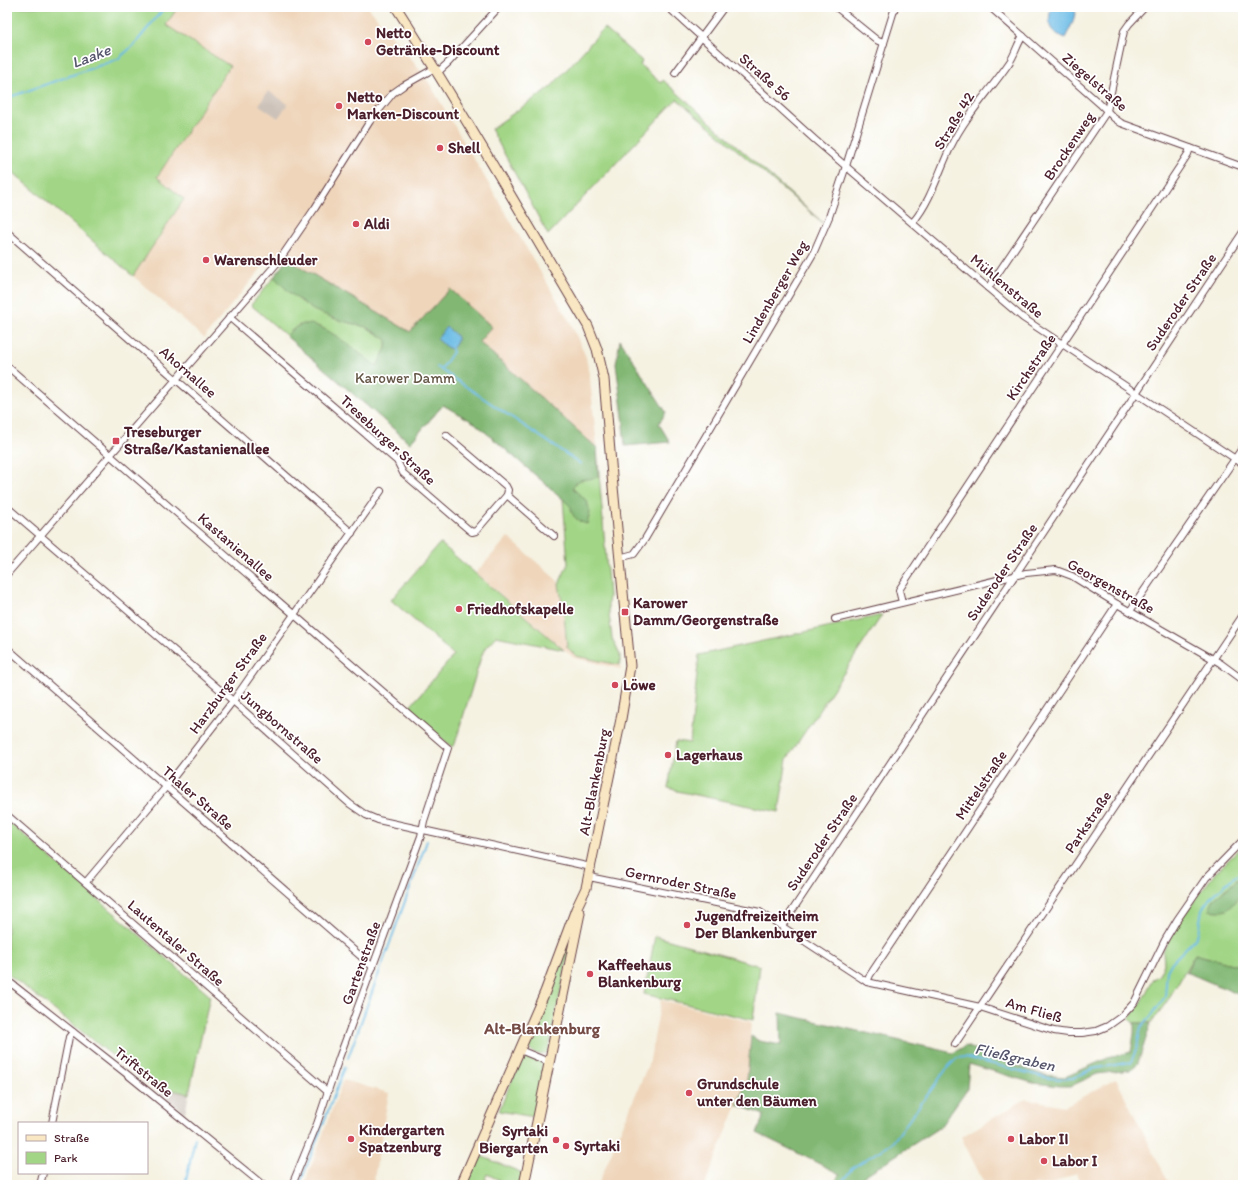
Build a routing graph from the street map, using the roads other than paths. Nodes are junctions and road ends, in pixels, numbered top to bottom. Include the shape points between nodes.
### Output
1 (396, 7) edge
2 (499, 7) edge
3 (668, 7) edge
4 (724, 7) edge
5 (836, 7) edge
6 (895, 7) edge
7 (990, 7) edge
8 (1145, 7) edge
9 (1024, 36) junction
10 (701, 37) junction
11 (884, 43) junction
12 (436, 70) junction
13 (676, 73) dead end
14 (1107, 111) junction
15 (1190, 148) junction
16 (846, 166) junction
17 (1243, 167) edge
18 (913, 222) junction
19 (7, 232) edge
20 (1243, 232) edge
21 (988, 288) junction
22 (229, 317) junction
23 (1062, 345) junction
24 (7, 366) edge
25 (176, 379) junction
26 (1136, 393) junction
27 (446, 435) dead end
28 (1243, 447) edge
29 (110, 455) junction
30 (1235, 459) junction
31 (1243, 464) edge
32 (381, 491) dead end
33 (507, 495) junction
34 (7, 506) edge
35 (352, 533) junction
36 (41, 535) junction
37 (554, 536) dead end
38 (620, 558) junction
39 (7, 574) edge
40 (1014, 576) junction
41 (902, 602) junction
42 (1117, 604) junction
43 (1130, 611) junction
44 (294, 614) junction
45 (1243, 615) edge
46 (835, 619) dead end
47 (7, 648) edge
48 (1213, 659) junction
49 (1243, 680) edge
50 (233, 701) junction
51 (448, 748) joint
52 (166, 787) junction
53 (7, 815) edge
54 (422, 830) junction
55 (1243, 840) edge
56 (591, 867) junction
57 (589, 878) junction
58 (86, 882) junction
59 (581, 901) junction
60 (782, 926) junction
61 (373, 967) junction
62 (867, 982) junction
63 (7, 983) edge
64 (980, 1007) junction
65 (73, 1032) junction
66 (955, 1044) dead end
67 (520, 1050) junction
68 (549, 1062) junction
69 (328, 1092) junction
70 (52, 1122) edge
71 (43, 1174) edge
72 (40, 1185) edge
73 (262, 1185) edge
74 (292, 1185) edge
75 (460, 1185) edge
76 (524, 1185) edge

1 - 12 main road
2 - 12 street via 448,63
3 - 10 street, Straße 56
4 - 10 street
5 - 11 street
6 - 11 street, Lindenberger Weg
7 - 9 street, Ziegelstraße
8 - 14 street, Brockenweg via 1124,32
9 - 14 street, Ziegelstraße
9 - 18 street, Straße 42 via 1010,62 969,114 951,145 922,212
10 - 13 street
10 - 16 street, Straße 56
11 - 16 street, Lindenberger Weg
12 - 22 street via 393,93 370,121 278,262
12 - 38 main road via 592,336 602,364 604,379
14 - 15 street, Ziegelstraße via 1121,123
14 - 21 street, Brockenweg
15 - 17 street, Ziegelstraße
15 - 23 street, Kirchstraße
16 - 18 street, Mühlenstraße
16 - 38 street, Lindenberger Weg via 813,254 645,539 634,554
18 - 21 street, Mühlenstraße
19 - 25 street, Ahornallee
20 - 26 street, Suderoder Straße
21 - 23 street, Mühlenstraße via 1023,318
22 - 25 street
22 - 33 street, Treseburger Straße via 397,461 403,473 472,532 476,531
23 - 26 street, Mühlenstraße
23 - 41 street, Kirchstraße via 899,590
24 - 29 street, Kastanienallee
25 - 29 street
25 - 35 street, Ahornallee
26 - 30 street, Mühlenstraße
26 - 40 street, Suderoder Straße
27 - 33 street via 506,486
28 - 30 street
29 - 36 street
29 - 44 street, Kastanienallee
30 - 31 street, Mühlenstraße
30 - 43 street
32 - 35 street, Harzburger Straße
33 - 37 street
34 - 36 street, Jungbornstraße
35 - 44 street, Harzburger Straße
36 - 39 street
36 - 50 street, Jungbornstraße
38 - 56 main road, Alt-Blankenburg via 630,666
40 - 41 street, Georgenstraße
40 - 42 street, Georgenstraße via 1049,570 1063,571
40 - 60 street, Suderoder Straße
41 - 46 street, Georgenstraße
42 - 43 street, Georgenstraße
42 - 62 street, Mittelstraße
43 - 48 street, Georgenstraße
44 - 50 street, Harzburger Straße
44 - 51 street, Kastanienallee
45 - 48 street, Parkstraße
47 - 52 street, Thaler Straße
48 - 49 street, Georgenstraße
48 - 64 street, Parkstraße
50 - 52 street, Harzburger Straße
50 - 54 street, Jungbornstraße via 350,804 366,815
51 - 54 street, Gartenstraße
52 - 58 street, Harzburger Straße
52 - 61 street, Thaler Straße
53 - 58 street, Lautentaler Straße
54 - 56 street, Jungbornstraße
54 - 61 street, Gartenstraße
55 - 64 street, Am Fließ via 1206,878 1165,940 1134,1003 1108,1026 1082,1033 1054,1031
56 - 57 main road, Alt-Blankenburg
57 - 59 main road, Alt-Blankenburg
57 - 60 street, Gernroder Straße via 760,912
58 - 69 street, Lautentaler Straße
59 - 67 main road, Alt-Blankenburg
59 - 68 main road, Alt-Blankenburg
60 - 62 street, Gernroder Straße
61 - 69 street, Gartenstraße
62 - 64 street, Am Fließ
63 - 65 street, Triftstraße via 12,984
64 - 66 street, Parkstraße
65 - 70 street via 69,1037
65 - 73 street, Triftstraße
67 - 68 street
67 - 75 main road, Alt-Blankenburg
68 - 76 main road, Alt-Blankenburg
69 - 74 street, Gartenstraße
71 - 72 street

